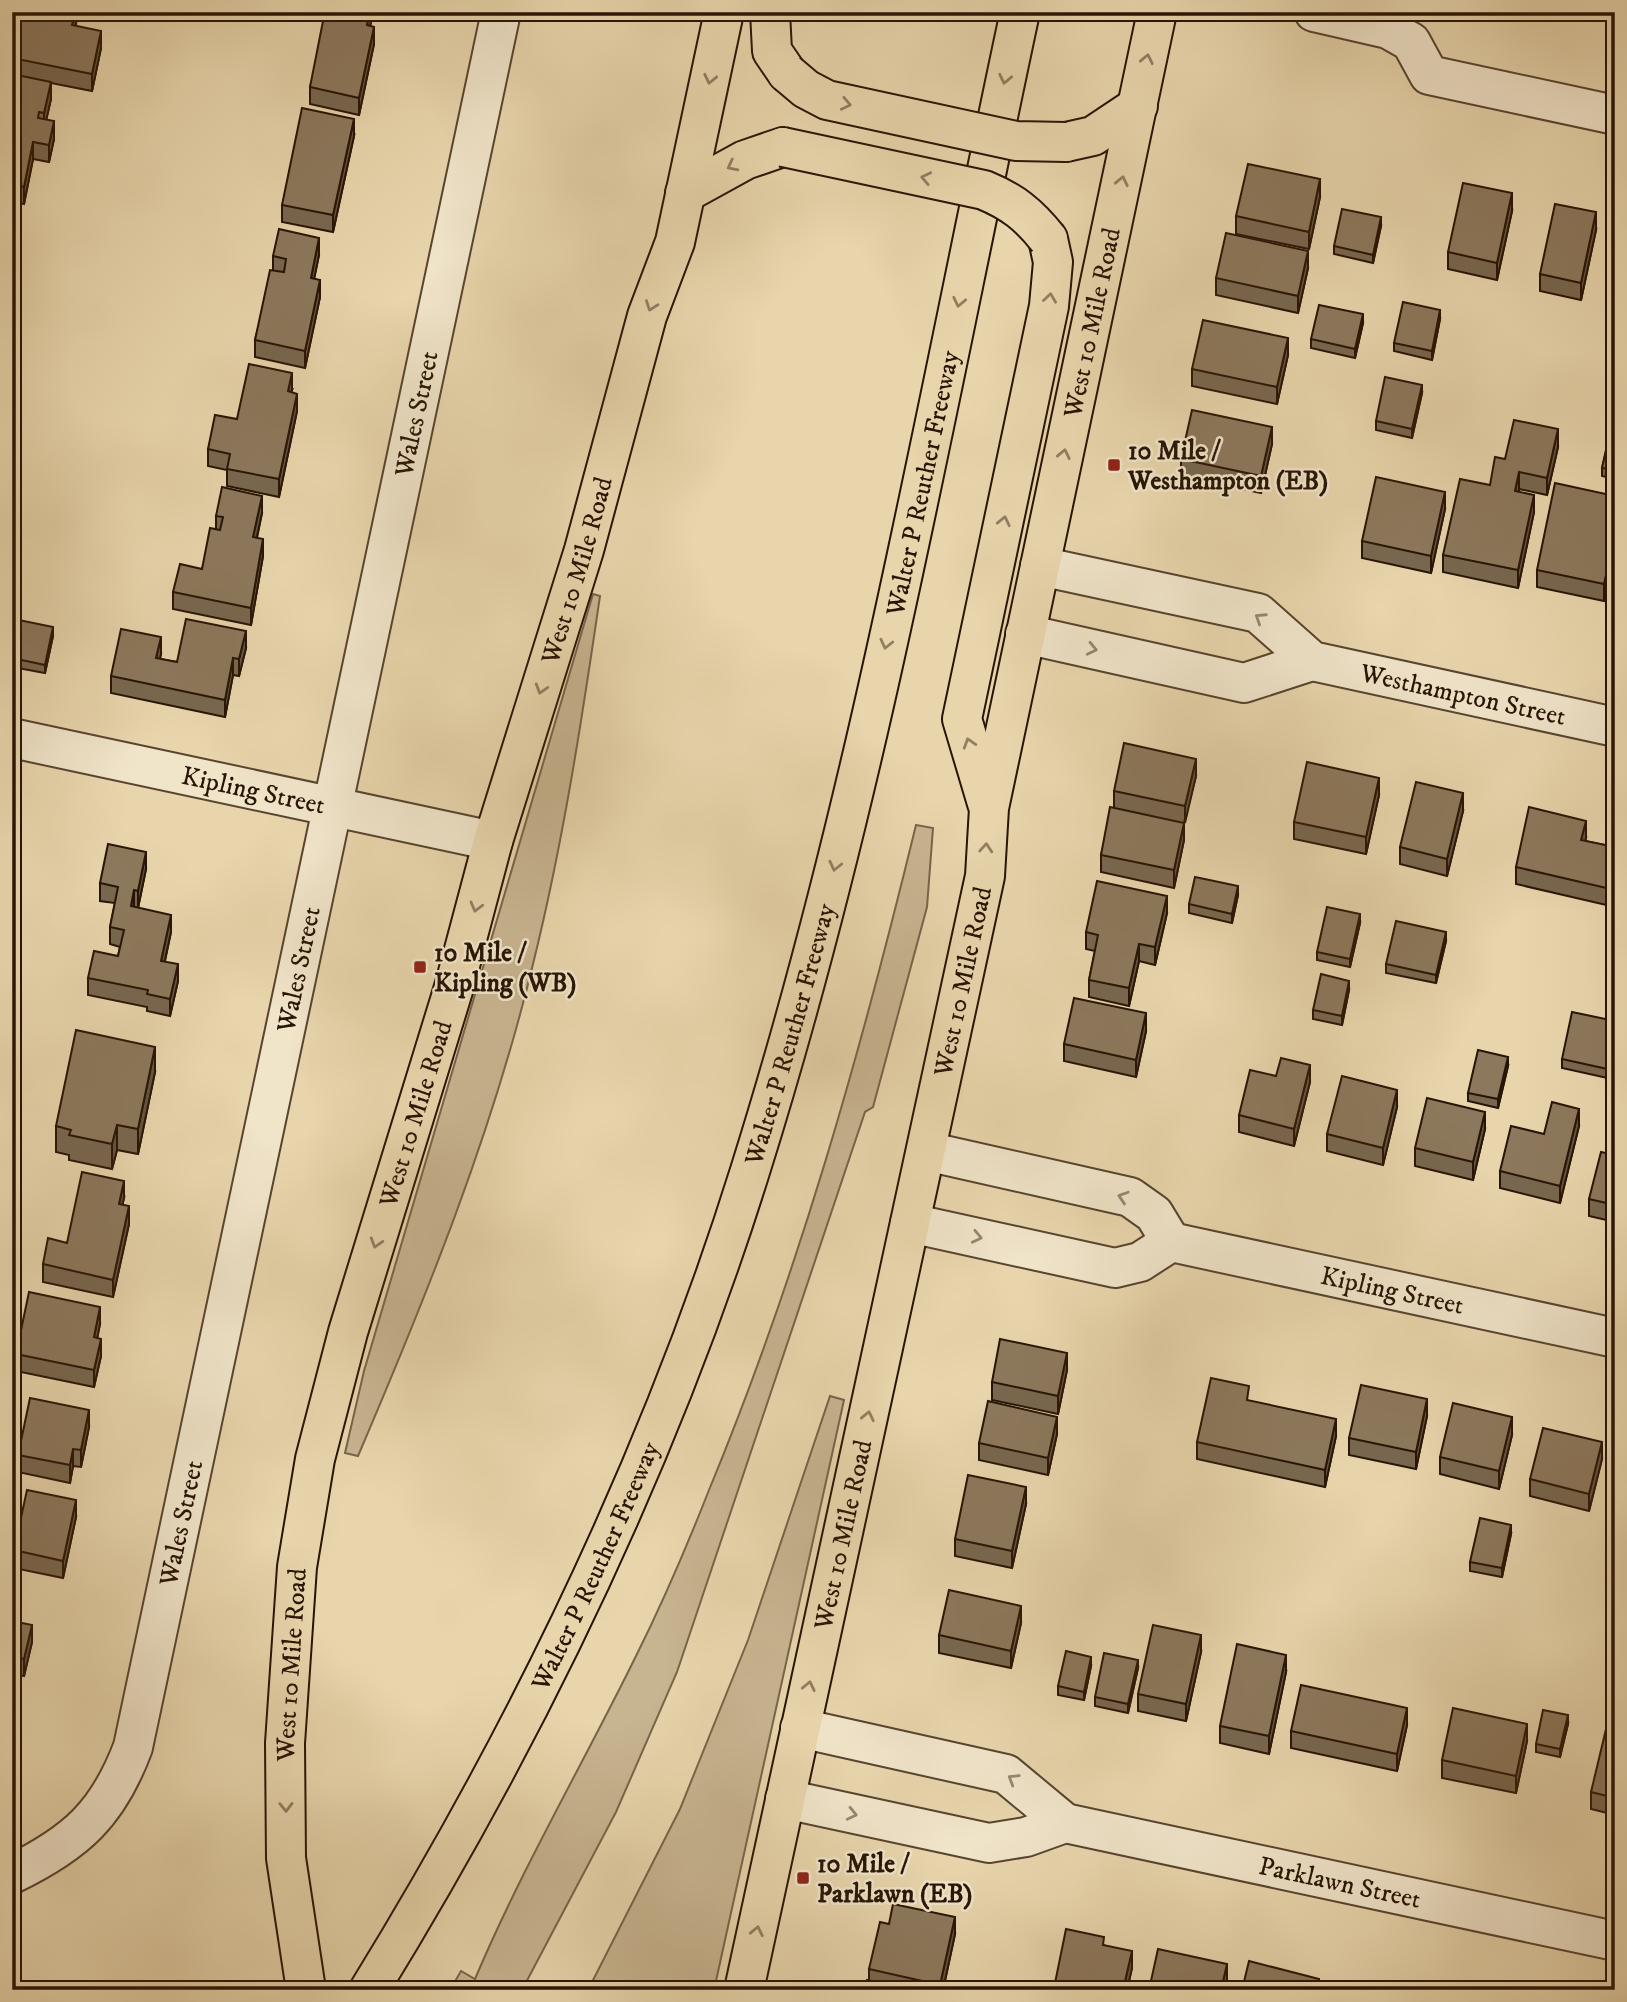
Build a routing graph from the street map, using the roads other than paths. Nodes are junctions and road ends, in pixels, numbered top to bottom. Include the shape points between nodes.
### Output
1 (501, 12) edge
2 (724, 12) edge
3 (770, 12) edge
4 (1020, 12) edge
5 (1157, 12) edge
6 (1314, 12) edge
7 (1138, 106) junction
8 (1615, 115) edge
9 (685, 193) junction
10 (1040, 566) junction
11 (1025, 634) junction
12 (1312, 661) junction
13 (1615, 727) edge
14 (12, 738) edge
15 (332, 805) junction
16 (989, 808) junction
17 (493, 842) junction
18 (926, 1150) junction
19 (910, 1223) junction
20 (1171, 1241) junction
21 (1615, 1338) edge
22 (800, 1728) junction
23 (785, 1799) junction
24 (1065, 1823) junction
25 (12, 1874) edge
26 (1615, 1941) edge
27 (306, 1990) edge
28 (369, 1990) edge
29 (744, 1990) edge

1 - 15 street, Wales Street
2 -> 9 main road, West 10 Mile Road
3 -> 7 main road, bridge via 772,51 787,73 827,100 1017,141 1066,142 1093,135
4 -> 28 main road, Walter P Reuther Freeway via 832,878 749,1174 657,1430 600,1559 493,1776
7 -> 5 main road, West 10 Mile Road
6 - 8 street via 1388,29 1411,42 1429,75
10 -> 7 main road, West 10 Mile Road
16 -> 9 main road, bridge via 962,719 1049,306 1053,262 1048,239 1029,215 984,190 783,147 745,160
9 -> 17 main road, West 10 Mile Road via 675,242 647,316 584,550
10 - 11 main road, West 10 Mile Road
12 -> 10 street, Westhampton Street via 1258,613
11 -> 12 street via 1244,683
11 - 16 main road, West 10 Mile Road
12 - 13 street, Westhampton Street
14 - 15 street, Kipling Street
15 - 17 street, Kipling Street
15 - 25 street, Wales Street via 133,1747 121,1779 88,1826 52,1854
18 -> 16 main road, West 10 Mile Road via 985,876
17 -> 27 main road, West 10 Mile Road via 455,984 348,1332 315,1459 297,1567 285,1743 286,1858
18 - 19 main road, West 10 Mile Road
20 -> 18 street via 1154,1214 1130,1197
19 -> 20 street via 1115,1268 1140,1262
22 -> 19 main road, West 10 Mile Road
20 - 21 street, Kipling Street
22 - 23 main road, West 10 Mile Road
24 -> 22 street, Parklawn Street via 1006,1774
23 -> 24 street via 989,1843 1026,1837
29 -> 23 main road, West 10 Mile Road
24 - 26 street, Parklawn Street

